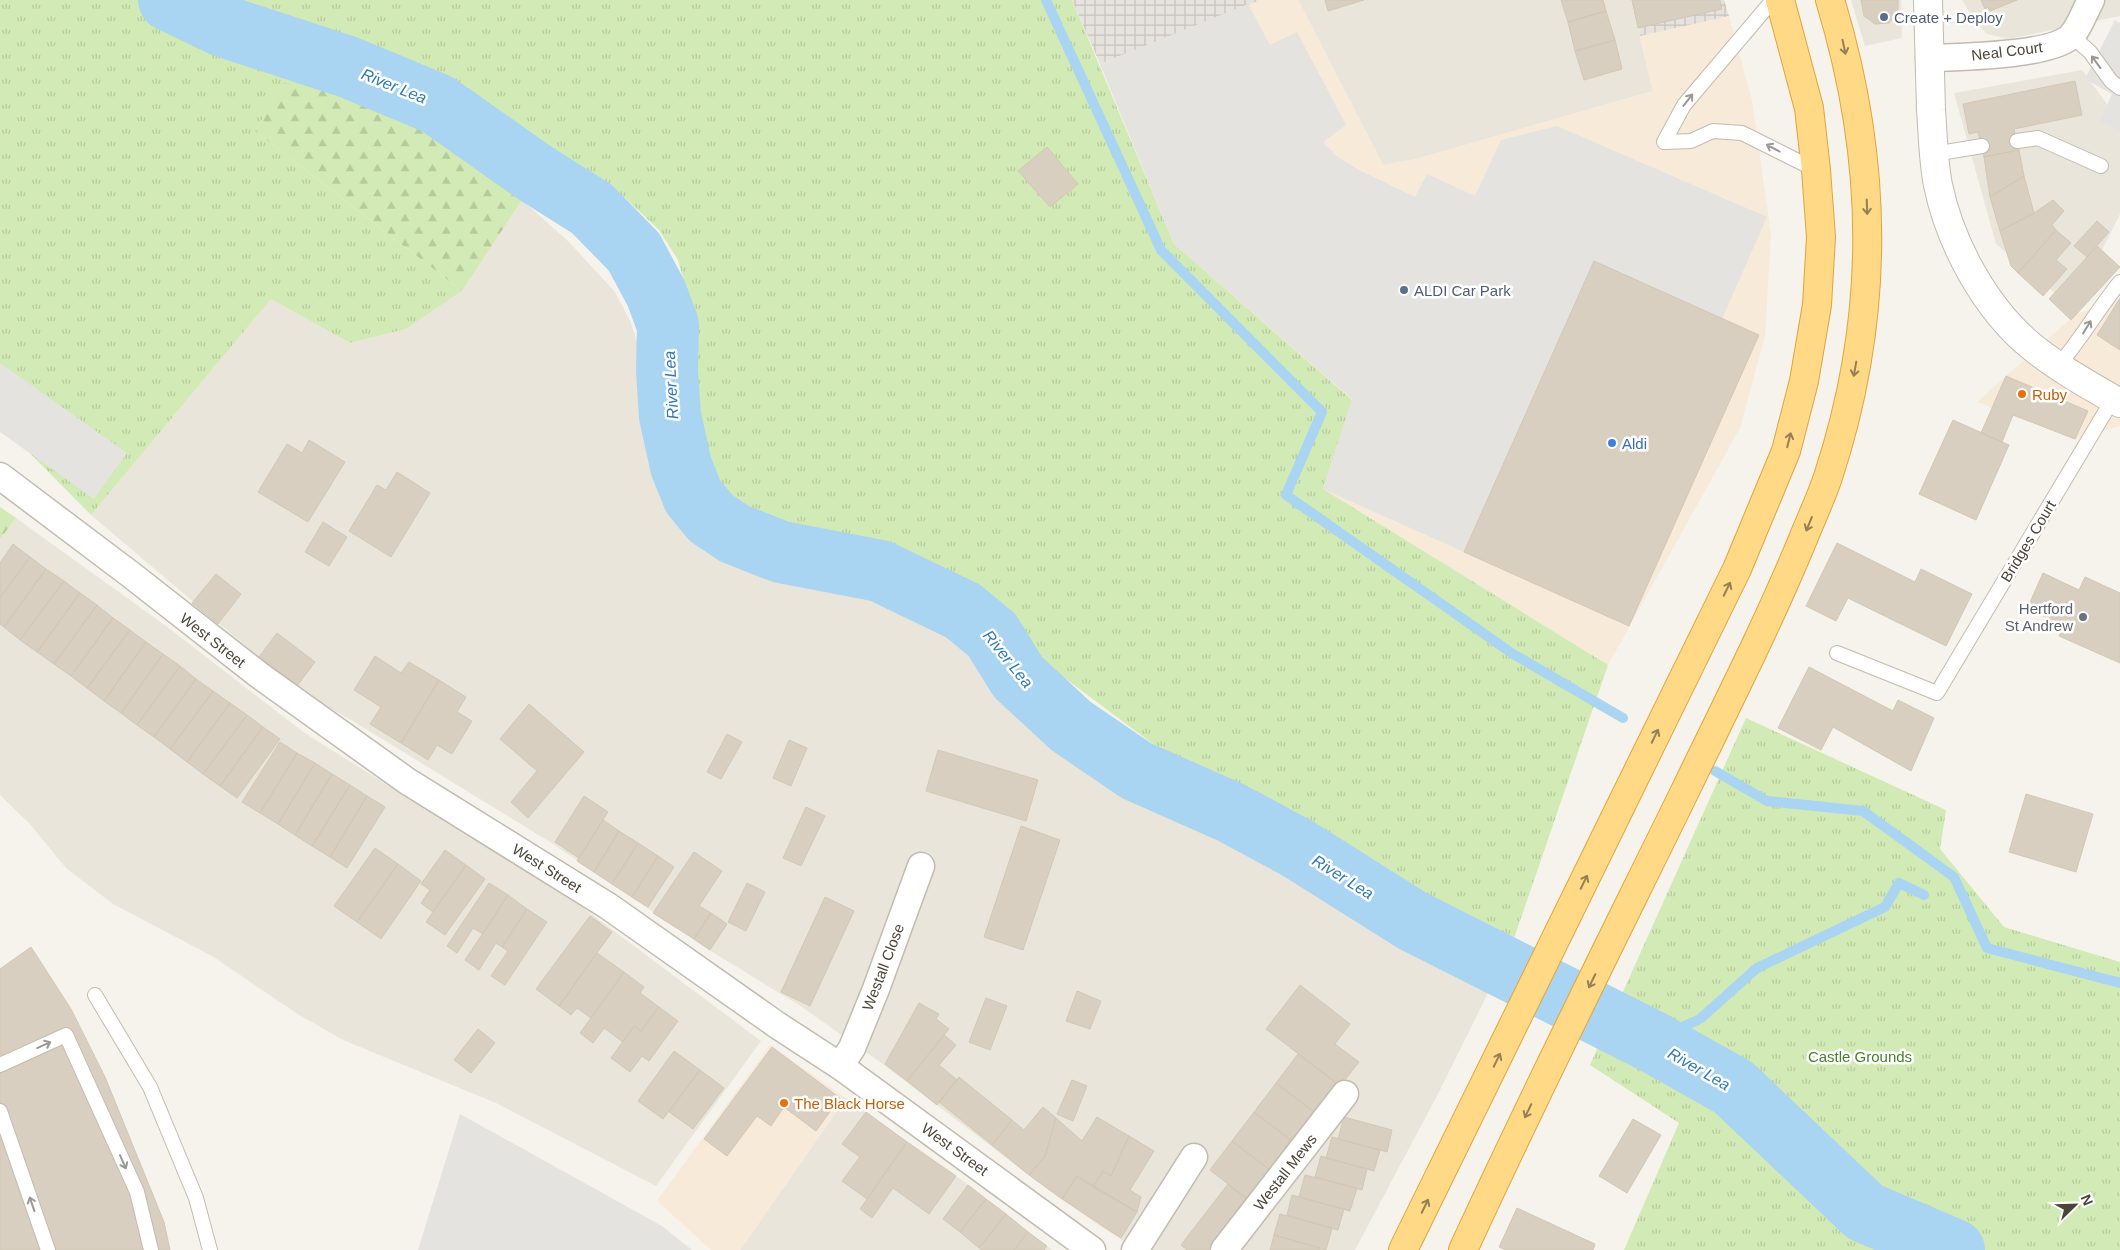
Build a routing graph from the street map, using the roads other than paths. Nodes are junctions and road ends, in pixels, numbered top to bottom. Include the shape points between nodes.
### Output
1 (1773, 0) edge
2 (1780, 0) edge
3 (1830, 0) edge
4 (1928, 0) edge
5 (2091, 0) edge
6 (2072, 36) junction
7 (1929, 58) junction
8 (2120, 88) edge
9 (2017, 141) dead end
10 (1982, 146) dead end
11 (1934, 154) junction
12 (2101, 166) dead end
13 (1816, 170) junction
14 (2120, 282) edge
15 (2058, 366) junction
16 (2116, 401) edge
17 (4, 478) edge
18 (1837, 652) dead end
19 (921, 866) dead end
20 (95, 994) dead end
21 (0, 1065) edge
22 (840, 1066) junction
23 (1345, 1094) dead end
24 (0, 1111) edge
25 (1194, 1157) dead end
26 (48, 1250) edge
27 (151, 1250) edge
28 (210, 1250) edge
29 (1092, 1250) edge
30 (1135, 1250) edge
31 (1224, 1250) edge
32 (1403, 1250) edge
33 (1462, 1250) edge

13 -> 1 lane via 1742,133 1713,131 1692,140 1664,142 1684,105
2 - 13 highway via 1809,108
3 -> 33 highway via 1857,110 1866,180 1868,256 1864,322 1852,389 1828,477 1780,596
4 - 7 street
5 - 6 street
6 - 7 street, Neal Court via 2058,44 2011,54
8 -> 6 lane
7 - 11 street
9 - 12 lane via 2038,138
10 - 11 lane
11 - 15 street via 1947,218 1981,287 2002,316 2030,345
32 -> 13 highway via 1736,569 1786,451 1804,381 1817,305 1820,237
15 -> 14 lane
15 - 16 street
16 - 18 lane, Bridges Court via 1937,693
17 - 22 street, West Street via 259,675 407,781 608,906
19 - 22 street, Westall Close via 852,1048
20 - 28 lane via 150,1087 196,1198
21 -> 27 lane via 66,1035 137,1192
22 - 29 street, West Street
23 - 31 street, Westall Mews
26 -> 24 lane
25 - 30 street

